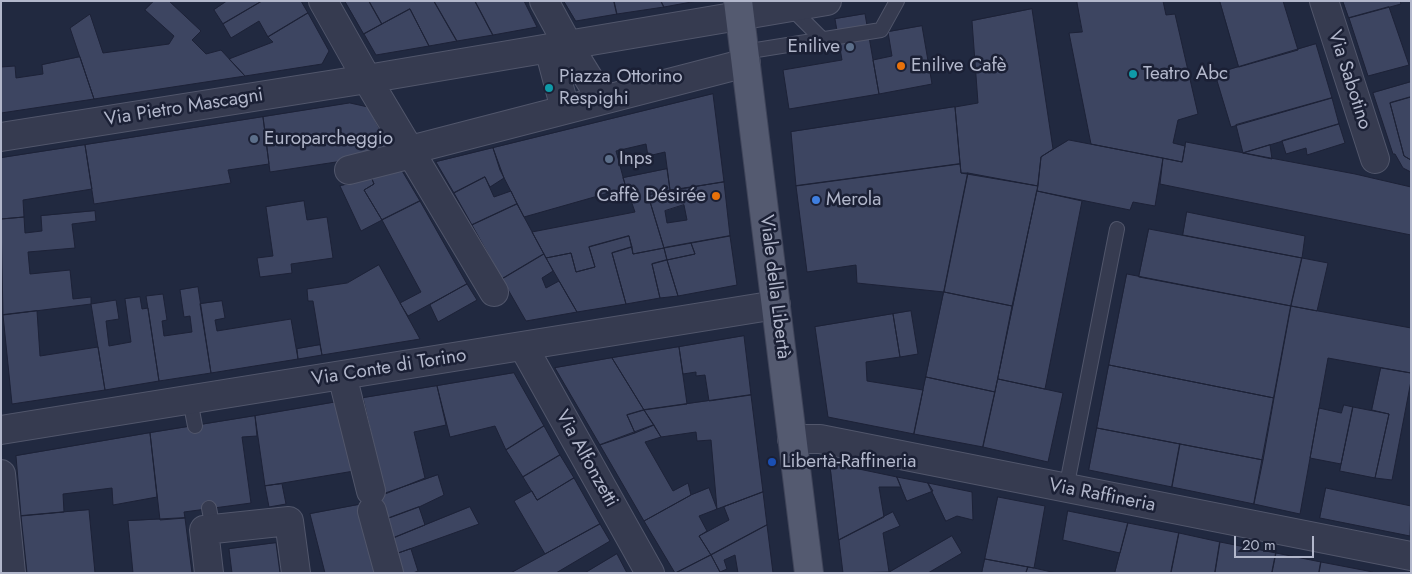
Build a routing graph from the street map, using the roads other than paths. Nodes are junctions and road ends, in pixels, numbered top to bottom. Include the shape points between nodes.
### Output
1 (323, 1) edge
2 (827, 1) edge
3 (897, 1) edge
4 (1324, 1) edge
5 (790, 7) junction
6 (739, 9) edge
7 (555, 30) edge
8 (822, 39) junction
9 (745, 57) junction
10 (367, 79) junction
11 (602, 100) junction
12 (565, 109) junction
13 (1, 137) edge
14 (414, 156) junction
15 (1375, 160) dead end
16 (349, 170) dead end
17 (1117, 229) dead end
18 (494, 292) dead end
19 (776, 305) junction
20 (523, 346) junction
21 (342, 375) junction
22 (1, 430) edge
23 (792, 439) junction
24 (1, 474) edge
25 (1066, 489) junction
26 (1411, 556) edge
27 (11, 573) edge
28 (209, 573) edge
29 (296, 573) edge
30 (389, 573) edge
31 (650, 573) edge
32 (809, 573) edge

1 - 10 street
2 - 5 street
3 - 8 lane via 881,30
4 - 15 street, Via Sabotino
5 - 6 street
5 - 8 lane
6 - 7 street, Via Pietro Mascagni
6 - 9 main road, Viale della Libertà
7 - 10 street, Via Pietro Mascagni
7 - 11 street
7 - 12 street
8 - 9 lane
9 - 11 street
9 - 19 main road, Viale della Libertà
10 - 13 street, Via Pietro Mascagni
10 - 14 street
11 - 12 street
12 - 14 street
14 - 16 street
14 - 18 street
17 - 25 lane
19 - 20 street, Via Conte di Torino
19 - 23 main road, Viale della Libertà
20 - 21 street, Via Conte di Torino
20 - 31 street, Via Alfonzetti
21 - 22 street, Via Conte di Torino via 192,413
21 - 30 street
23 - 25 street, Via Raffineria via 820,440
23 - 32 main road, Viale della Libertà
24 - 27 street
25 - 26 street, Via Raffineria
28 - 29 street via 204,530 211,519 289,521

